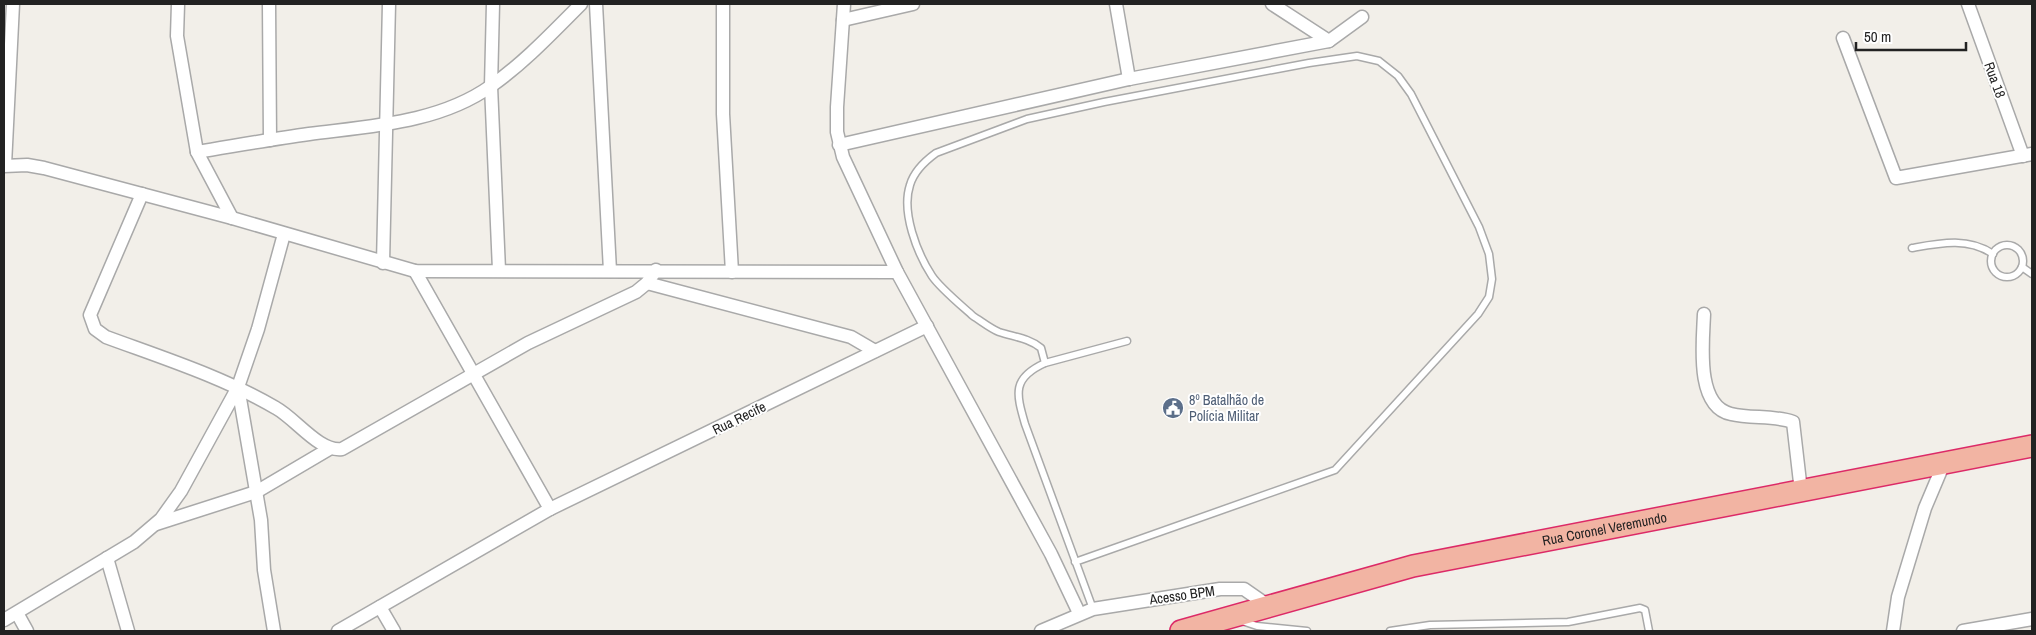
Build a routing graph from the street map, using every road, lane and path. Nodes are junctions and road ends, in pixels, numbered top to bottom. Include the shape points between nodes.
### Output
1 (14, 4) edge
2 (178, 4) edge
3 (269, 4) edge
4 (389, 4) edge
5 (493, 4) edge
6 (581, 4) edge
7 (596, 4) edge
8 (724, 4) edge
9 (844, 4) edge
10 (913, 4) edge
11 (1116, 4) edge
12 (1272, 4) edge
13 (1968, 4) edge
14 (1362, 17) dead end
15 (843, 20) junction
16 (1842, 38) dead end
17 (1329, 41) junction
18 (1128, 79) junction
19 (492, 86) junction
20 (386, 124) junction
21 (270, 140) junction
22 (839, 145) junction
23 (197, 152) junction
24 (2028, 155) edge
25 (4, 166) edge
26 (142, 194) junction
27 (232, 218) junction
28 (284, 234) junction
29 (1912, 248) dead end
30 (1993, 254) junction
31 (383, 263) junction
32 (2022, 267) junction
33 (415, 270) junction
34 (499, 270) junction
35 (656, 270) junction
36 (610, 271) junction
37 (732, 272) junction
38 (897, 272) junction
39 (2032, 274) edge
40 (647, 283) junction
41 (1704, 314) dead end
42 (927, 326) junction
43 (1127, 341) dead end
44 (875, 351) junction
45 (1045, 363) junction
46 (474, 376) junction
47 (238, 387) junction
48 (2032, 446) edge
49 (329, 449) junction
50 (1944, 463) junction
51 (1801, 491) junction
52 (256, 492) junction
53 (550, 509) junction
54 (154, 524) junction
55 (107, 558) junction
56 (1075, 562) junction
57 (1267, 605) junction
58 (380, 607) junction
59 (1093, 609) junction
60 (17, 613) junction
61 (1079, 614) junction
62 (1230, 617) junction
63 (2032, 619) edge
64 (4, 620) edge
65 (2014, 628) edge
66 (27, 631) edge
67 (128, 631) edge
68 (274, 631) edge
69 (338, 631) edge
70 (394, 631) edge
71 (1041, 631) edge
72 (1181, 631) edge
73 (1307, 631) edge
74 (1390, 631) edge
75 (1649, 631) edge
76 (1893, 631) edge
77 (1963, 631) edge

1 - 25 street
2 - 23 street via 177,36
3 - 21 street
4 - 20 street
5 - 19 street
6 - 19 street
7 - 36 street
8 - 37 street via 722,114
9 - 15 street
10 - 15 street
11 - 18 street
12 - 17 street
13 - 24 street, Rua 18
14 - 17 street
15 - 22 street via 837,107
16 - 24 street via 1896,178
17 - 18 street
18 - 22 street
19 - 20 street via 434,114
19 - 34 street
20 - 21 street
20 - 31 street
21 - 23 street
22 - 38 street
23 - 27 street
25 - 26 street via 27,164
26 - 27 street
26 - 47 street via 90,315 95,329 106,337
27 - 28 street
28 - 31 street
28 - 47 street
29 - 30 lane via 1945,242 1981,246
30 - 32 lane via 2000,246 2016,247 2023,256
30 - 32 lane via 1992,265 1998,274 2009,277
31 - 33 street
32 - 39 lane
33 - 34 street
33 - 46 street
34 - 36 street
35 - 36 street
35 - 37 street
35 - 40 street
37 - 38 street
38 - 42 street
40 - 44 street via 851,337
40 - 46 street via 613,305 528,343
41 - 51 street via 1702,374 1716,406 1729,414 1793,422
42 - 44 street, Rua Recife
42 - 61 street via 1051,554
43 - 45 lane
44 - 53 street, Rua Recife
45 - 56 lane via 1022,376 1018,389 1019,403
45 - 56 lane via 1042,348 1034,342 998,332 973,316 933,277 918,248 908,202 910,185 918,171 936,153 1027,120 1309,63 1357,56 1379,61 1398,76 1412,94 1489,254 1492,279 1489,297 1478,314 1341,466
46 - 49 street via 342,449
46 - 53 street
47 - 49 street via 278,409
47 - 52 street
47 - 54 street via 181,490
48 - 50 highway, Rua Coronel Veremundo
49 - 52 street
50 - 51 highway, Rua Coronel Veremundo
50 - 76 street via 1925,508 1898,597
51 - 57 highway, Rua Coronel Veremundo via 1413,566
52 - 54 street
52 - 68 street
53 - 58 street, Rua Recife
54 - 55 street via 134,542
55 - 60 street
55 - 67 street
56 - 59 lane
57 - 59 street, Acesso BPM via 1244,589 1235,588
57 - 62 highway, Rua Coronel Veremundo
58 - 69 street, Rua Recife
58 - 70 street
59 - 61 street, Acesso BPM
60 - 64 street
60 - 66 street
61 - 71 street, Acesso BPM
62 - 72 highway, Rua Coronel Veremundo
62 - 73 lane via 1257,626
63 - 65 street
65 - 77 street
74 - 75 lane via 1430,625 1568,622 1640,608 1646,610

